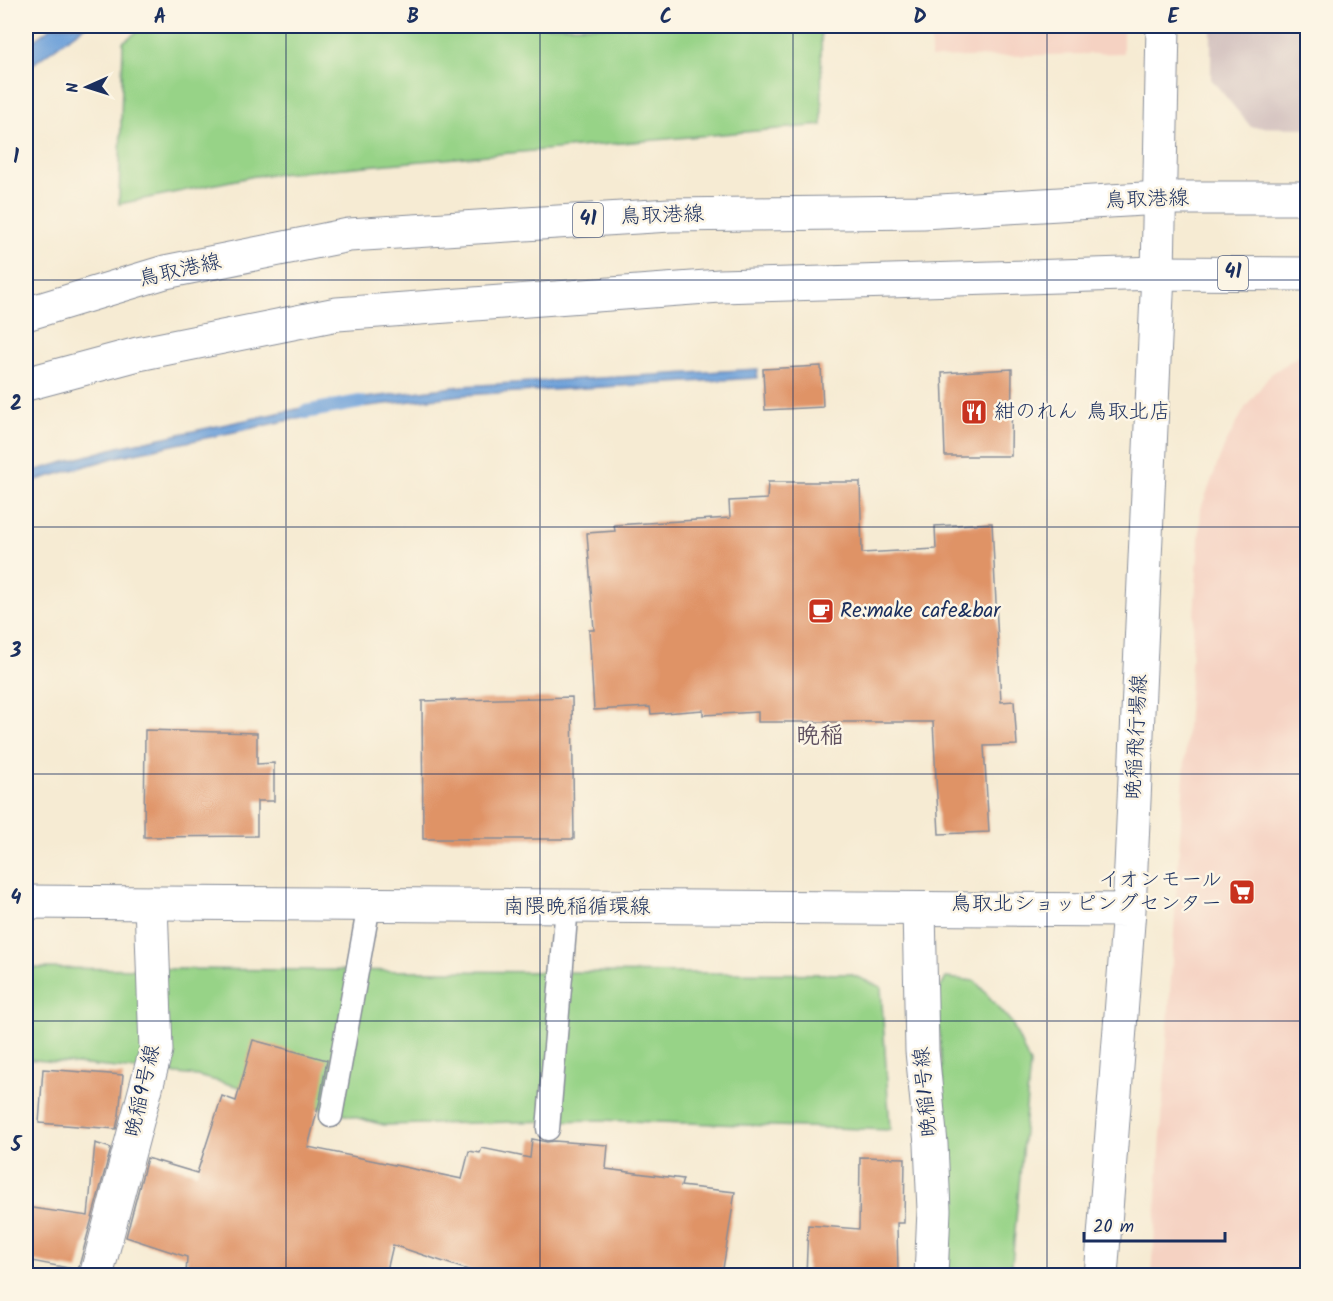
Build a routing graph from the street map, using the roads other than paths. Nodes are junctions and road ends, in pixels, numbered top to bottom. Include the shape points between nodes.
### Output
1 (1162, 26) edge
2 (1160, 198) junction
3 (1308, 198) edge
4 (1158, 273) junction
5 (1308, 274) edge
6 (26, 314) edge
7 (26, 384) edge
8 (26, 902) edge
9 (151, 903) junction
10 (369, 905) junction
11 (567, 906) junction
12 (919, 909) junction
13 (1129, 910) junction
14 (331, 1116) dead end
15 (548, 1129) dead end
16 (96, 1275) edge
17 (932, 1275) edge
18 (1101, 1275) edge

1 - 2 street, 晩稲飛行場線
2 - 3 street, 鳥取港線 / 41
2 - 4 street, 晩稲飛行場線
2 - 6 street, 鳥取港線 / 41 via 923,212 670,215 349,235 165,272
4 - 5 street, 41
4 - 7 street, 41 via 720,286 337,314 138,354
4 - 13 street, 晩稲飛行場線
8 - 9 street, 南隈晩稲循環線
9 - 10 street, 南隈晩稲循環線
9 - 16 street, 晩稲9号線 via 156,1050
10 - 11 street, 南隈晩稲循環線
10 - 14 lane
11 - 12 street, 南隈晩稲循環線
11 - 15 lane
12 - 13 street, 南隈晩稲循環線
12 - 17 street, 晩稲1号線 via 922,1051 934,1210
13 - 18 street, 晩稲飛行場線

